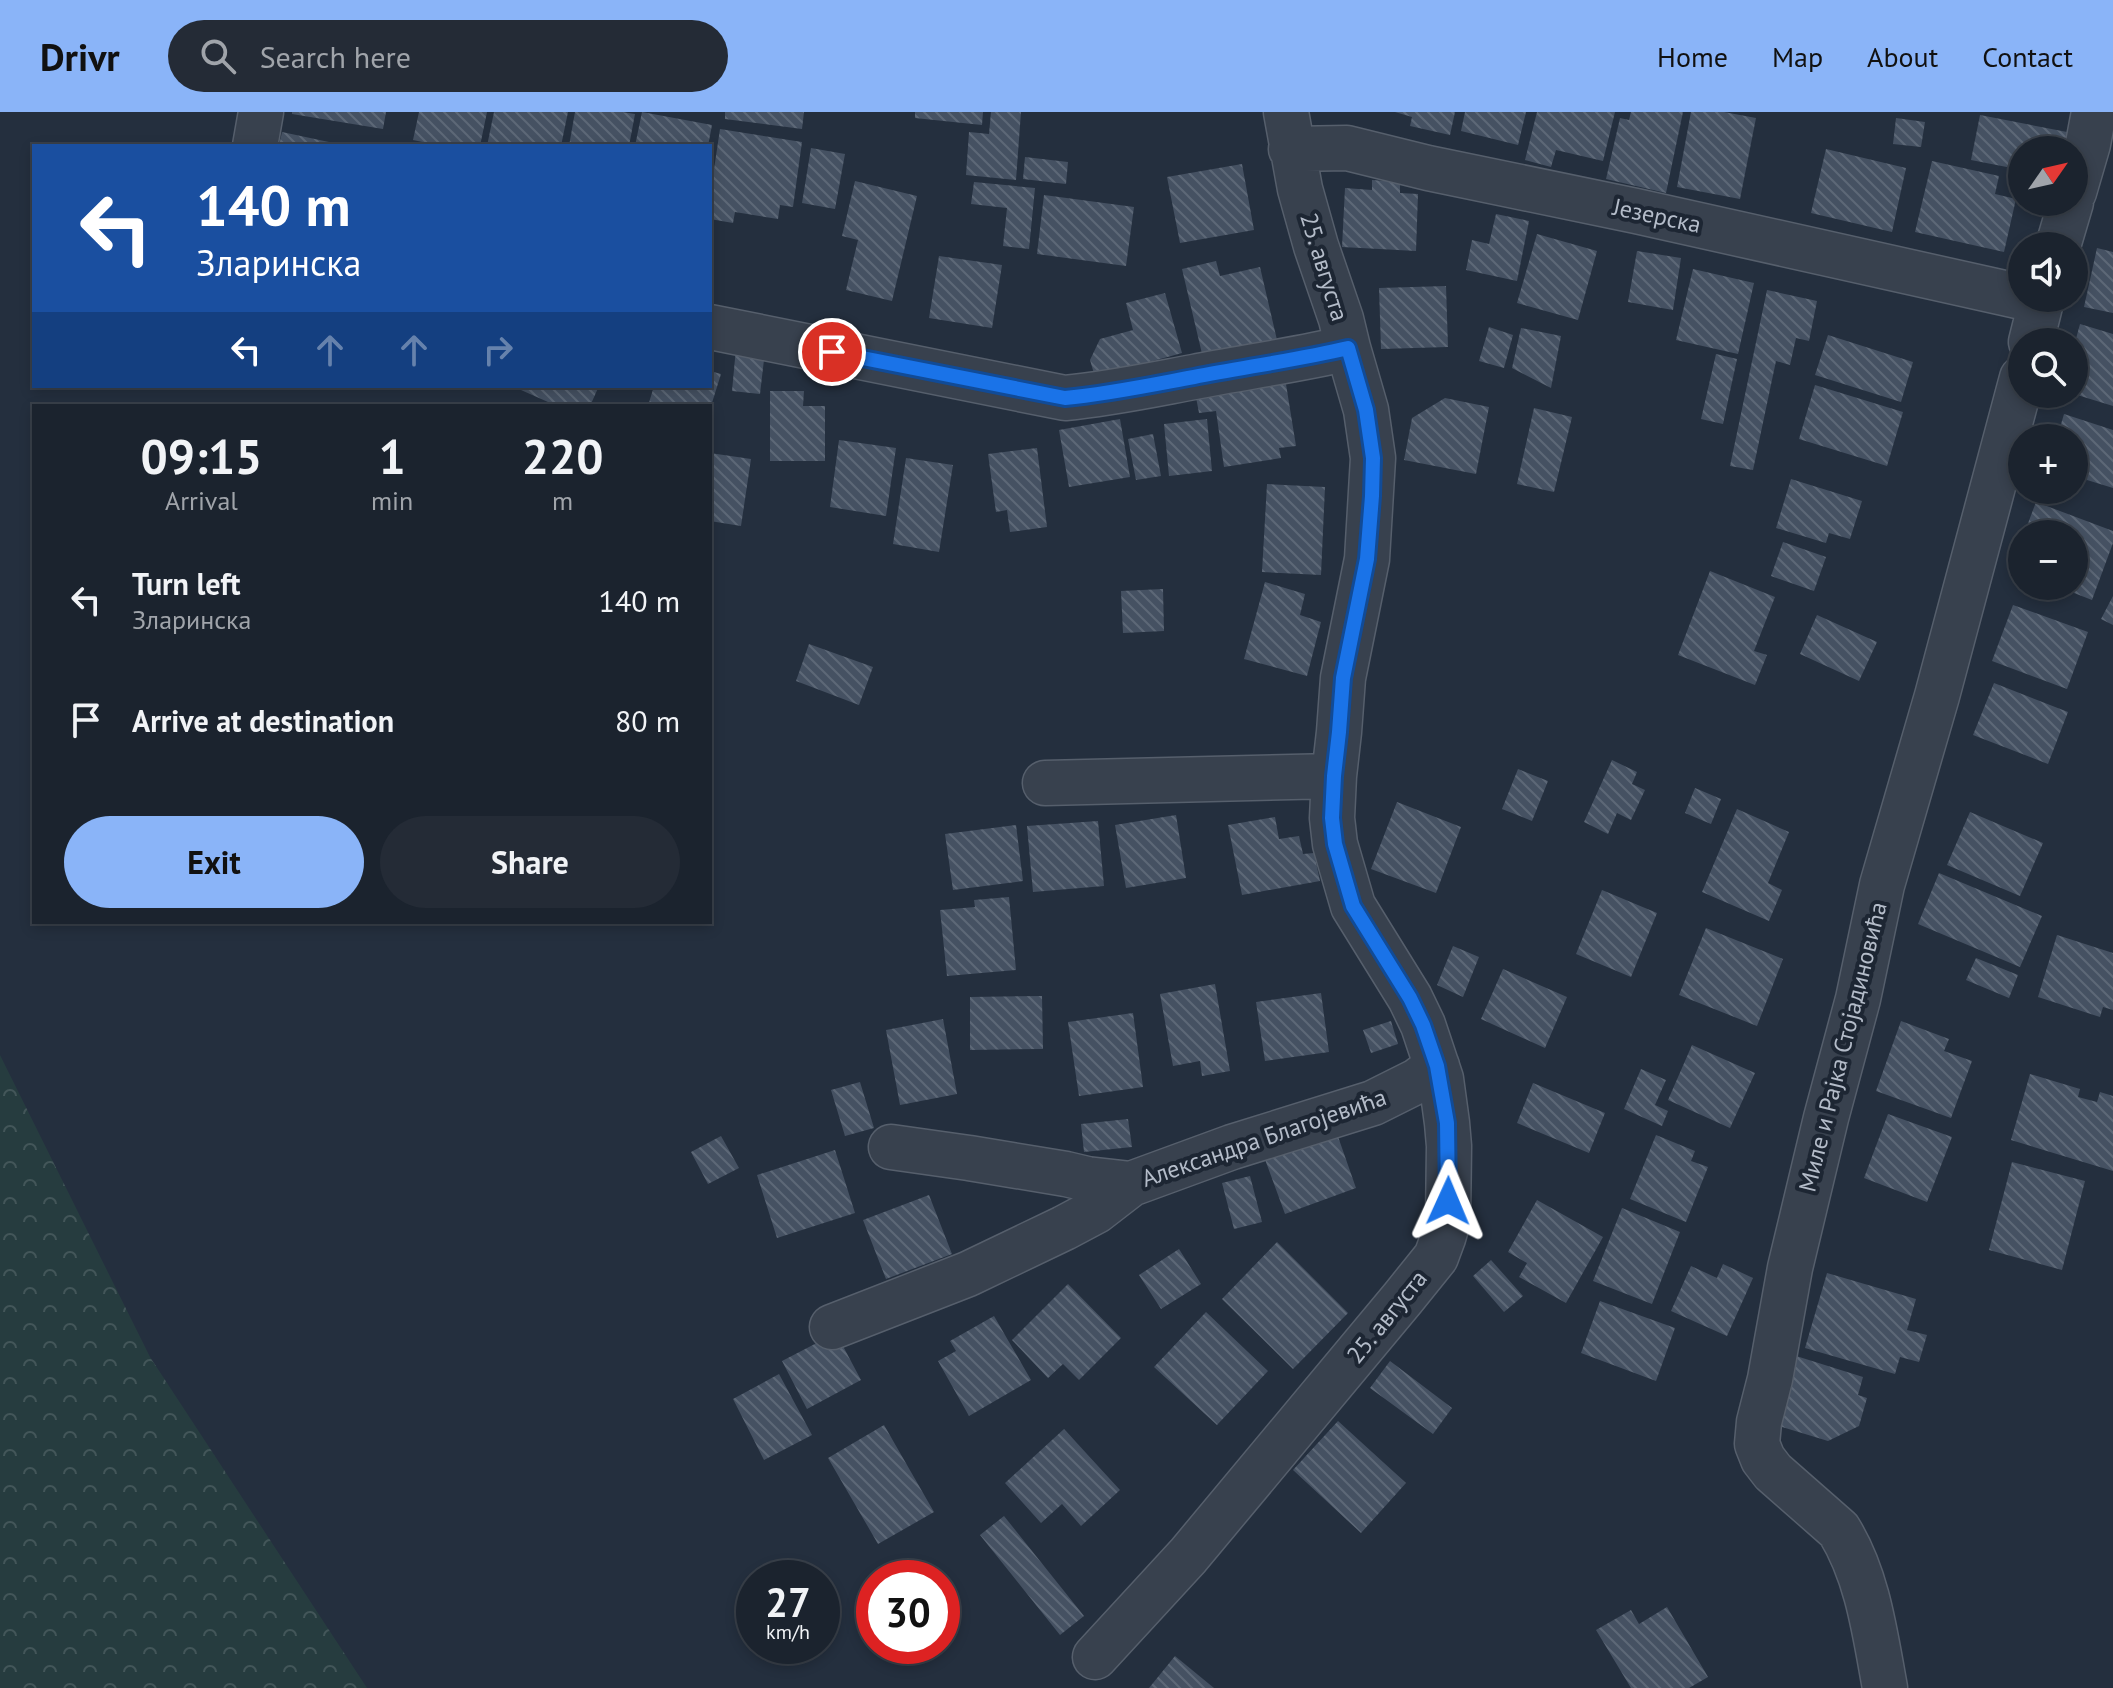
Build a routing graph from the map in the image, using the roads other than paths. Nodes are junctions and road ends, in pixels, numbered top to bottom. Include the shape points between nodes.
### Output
1 (261, 112) edge
2 (2094, 112) edge
3 (1288, 130) edge
4 (255, 144) edge
5 (2088, 144) edge
6 (2008, 301) edge
7 (712, 327) edge
8 (1348, 348) junction
9 (2014, 408) edge
10 (1334, 776) junction
11 (1045, 783) dead end
12 (1437, 1066) junction
13 (891, 1147) dead end
14 (1131, 1184) junction
15 (832, 1327) dead end
16 (1095, 1657) dead end
17 (1885, 1688) edge

1 - 4 street
2 - 5 street
3 - 6 street, Језерска via 1428,168 1636,211
3 - 8 street, 25. августа
7 - 8 street via 1065,398
8 - 10 street, 25. августа via 1366,410 1372,496 1367,559 1343,678
9 - 17 street, Миле и Рајка Стојадиновића via 1882,885 1790,1268 1759,1422 1757,1444 1763,1459 1839,1530 1851,1552 1871,1612
10 - 11 street
10 - 12 street, 25. августа via 1335,844 1353,906 1410,998
12 - 14 street, Александра Благојевића via 1373,1103
12 - 16 street, 25. августа via 1449,1170 1448,1221 1436,1257 1188,1556
13 - 14 street, Александра Благојевића
14 - 15 street, Александра Благојевића via 1096,1211 968,1274

